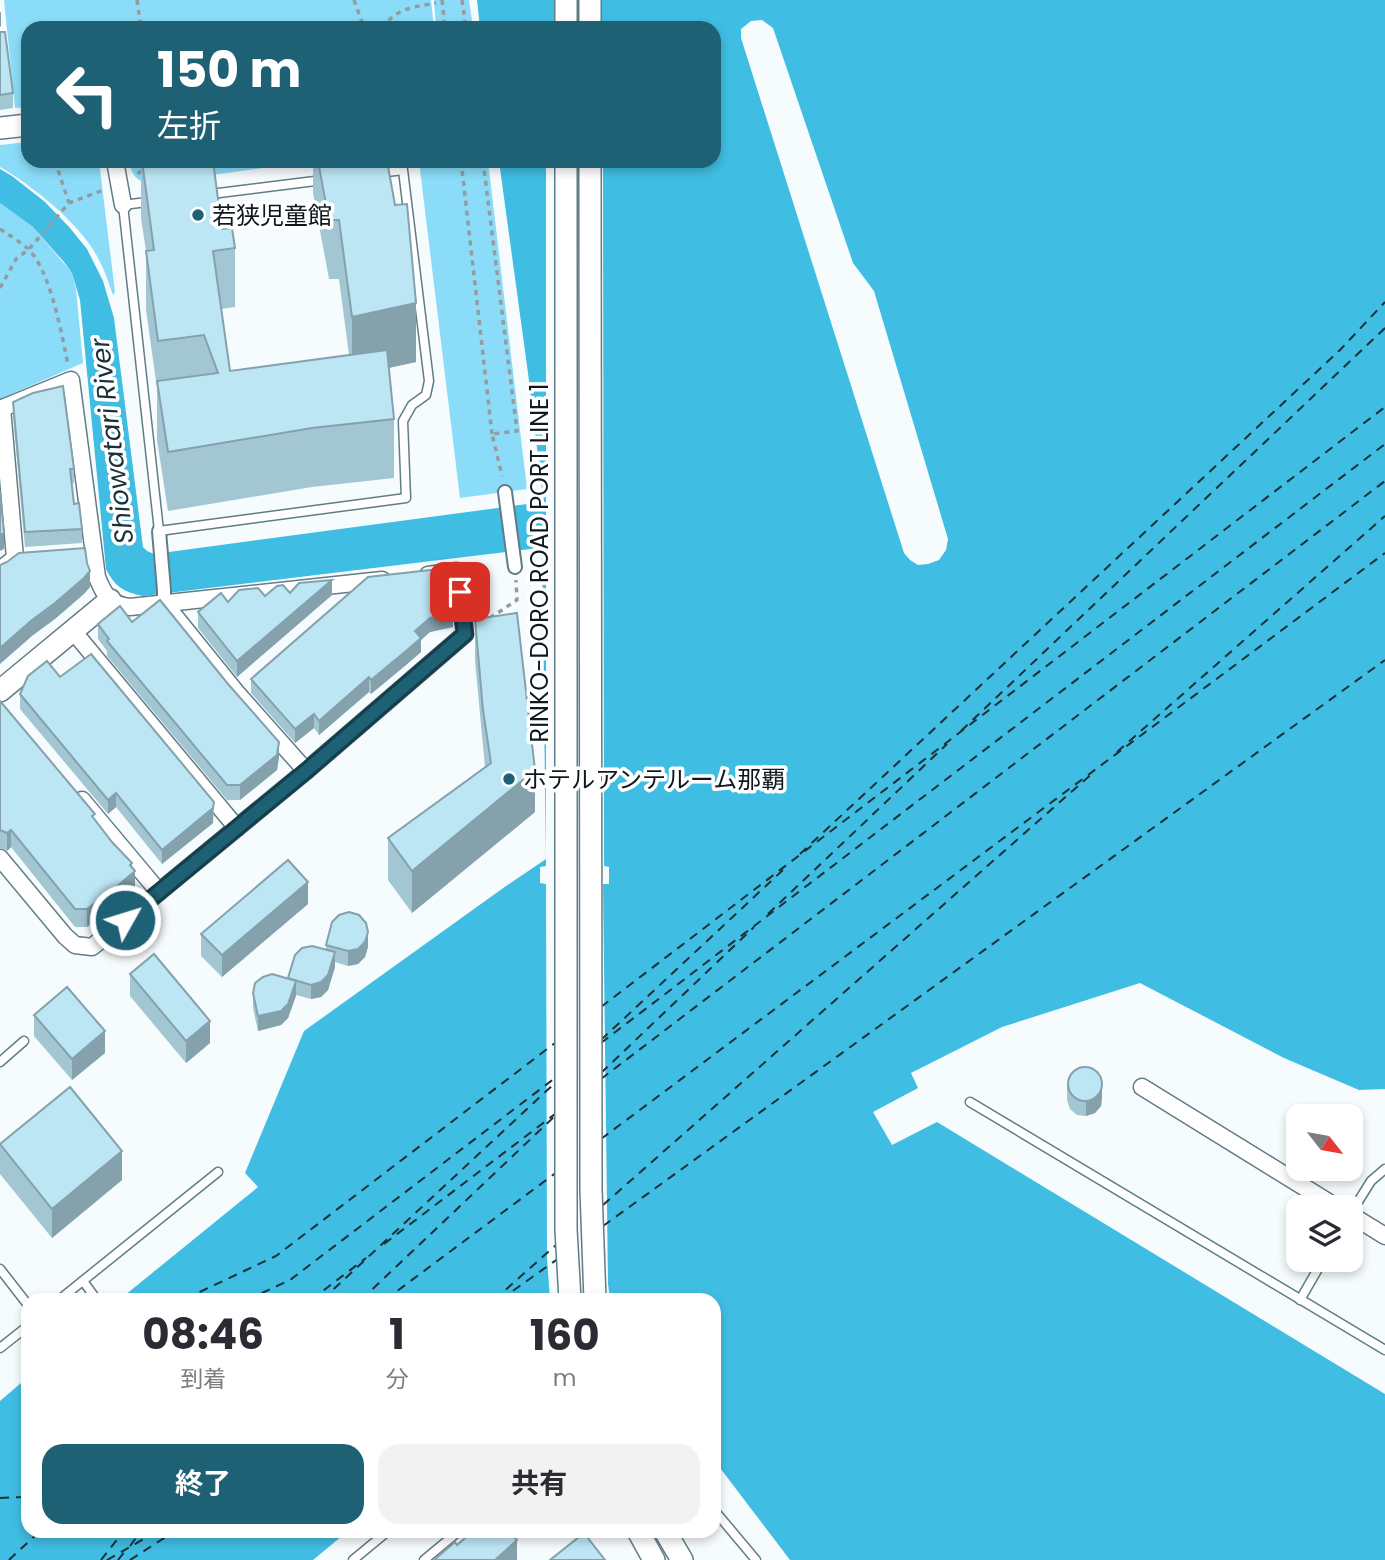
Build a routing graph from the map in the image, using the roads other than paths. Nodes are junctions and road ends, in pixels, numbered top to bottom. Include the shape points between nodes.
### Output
1 (566, 0) edge
2 (590, 0) edge
3 (566, 21) edge
4 (590, 21) edge
5 (21, 126) edge
6 (0, 128) edge
7 (116, 168) edge
8 (566, 168) edge
9 (590, 168) edge
10 (123, 205) junction
11 (1, 409) edge
12 (505, 492) road end
13 (159, 531) junction
14 (14, 558) edge
15 (515, 566) road end
16 (0, 570) edge
17 (363, 582) junction
18 (164, 597) junction
19 (110, 600) junction
20 (342, 601) edge
21 (72, 631) junction
22 (0, 691) edge
23 (306, 771) junction
24 (71, 787) edge
25 (237, 828) junction
26 (0, 858) edge
27 (159, 892) junction
28 (24, 1041) dead end
29 (0, 1062) edge
30 (1142, 1087) dead end
31 (970, 1102) dead end
32 (1385, 1169) edge
33 (218, 1172) dead end
34 (1317, 1195) edge
35 (1363, 1195) edge
36 (1363, 1222) edge
37 (1385, 1236) edge
38 (0, 1269) edge
39 (1316, 1272) edge
40 (83, 1282) junction
41 (68, 1293) edge
42 (92, 1293) edge
43 (570, 1293) edge
44 (595, 1293) edge
45 (21, 1296) edge
46 (1300, 1300) junction
47 (21, 1332) edge
48 (0, 1348) edge
49 (1385, 1350) edge
50 (721, 1518) edge
51 (380, 1538) edge
52 (451, 1538) edge
53 (642, 1538) edge
54 (669, 1538) edge
55 (353, 1560) edge
56 (424, 1560) edge
57 (654, 1560) edge
58 (682, 1560) edge
59 (756, 1560) edge

1 - 3 street
2 - 4 street
5 - 6 street
7 - 10 street
8 - 43 street, RINKO-DORO ROAD PORT LINE 1
9 - 44 street, RINKO-DORO ROAD PORT LINE 1
10 - 13 lane
10 - 13 lane via 403,170 429,380 426,395 412,405 402,421 406,498
11 - 14 street
11 - 19 street via 71,380 87,553
12 - 15 street
13 - 18 street
14 - 16 street
17 - 18 street
17 - 20 street
17 - 23 street via 457,571 465,634
18 - 19 street via 130,607
18 - 23 street via 242,687
19 - 21 street
21 - 22 street
21 - 25 street
23 - 25 street
24 - 27 street
25 - 27 street
26 - 27 street via 75,945 92,947
28 - 29 lane
30 - 34 street
31 - 46 lane
32 - 35 lane
33 - 40 lane
36 - 37 street
38 - 45 lane
39 - 46 lane
40 - 41 lane
40 - 42 lane
46 - 49 lane
47 - 48 lane
50 - 59 lane
51 - 55 lane
52 - 56 lane
53 - 57 street
54 - 58 street

